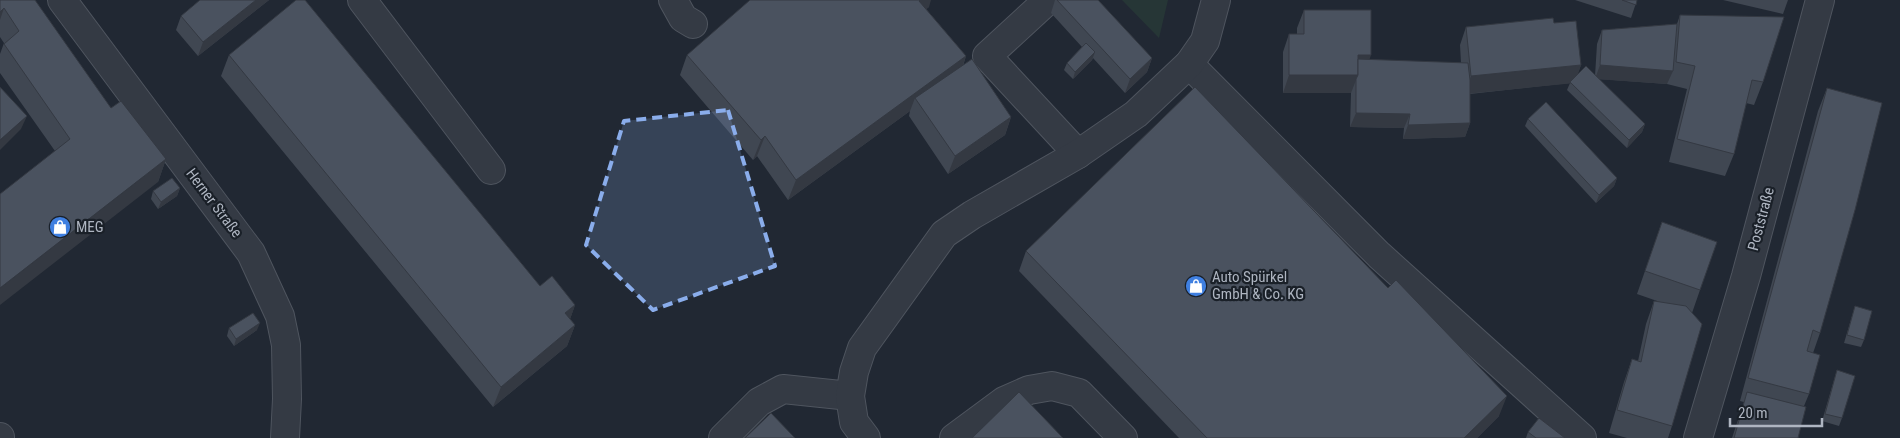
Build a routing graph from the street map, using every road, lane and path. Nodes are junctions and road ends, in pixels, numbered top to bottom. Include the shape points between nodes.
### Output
1 (62, 0) edge
2 (362, 0) edge
3 (674, 0) edge
4 (1048, 0) edge
5 (1216, 0) edge
6 (1820, 0) edge
7 (694, 24) dead end
8 (1189, 64) junction
9 (1078, 154) junction
10 (491, 170) dead end
11 (850, 396) junction
12 (285, 438) edge
13 (723, 438) edge
14 (866, 438) edge
15 (954, 438) edge
16 (1123, 438) edge
17 (1582, 438) edge
18 (1698, 438) edge

1 - 12 street, Herner Straße via 251,253 280,316 286,345
2 - 10 street
3 - 7 street via 683,18
4 - 9 street via 987,56
5 - 8 street via 1205,41
6 - 18 street, Poststraße via 1746,276
8 - 9 street via 1136,114
8 - 17 street via 1379,255
9 - 11 street via 972,214 944,234 862,348
11 - 13 street via 783,389 760,402
11 - 14 street via 854,422
15 - 16 street via 1004,401 1029,390 1052,386 1078,393

